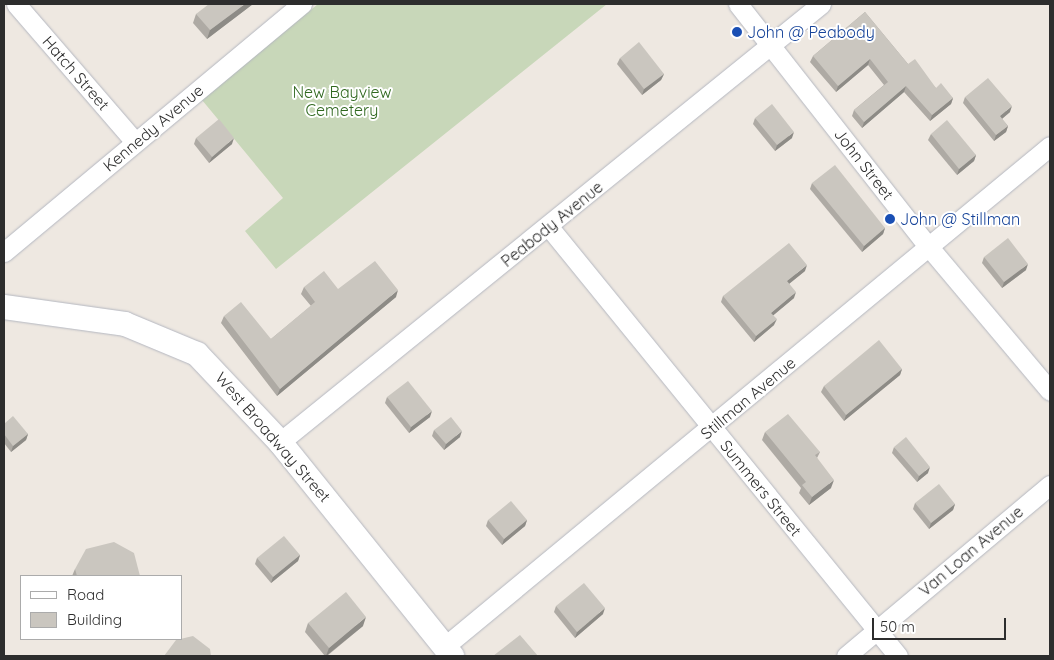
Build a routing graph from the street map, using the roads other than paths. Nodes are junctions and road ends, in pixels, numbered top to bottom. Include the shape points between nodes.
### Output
1 (16, 4) edge
2 (302, 4) edge
3 (738, 4) edge
4 (821, 4) edge
5 (771, 44) junction
6 (135, 142) junction
7 (1050, 146) edge
8 (550, 227) junction
9 (928, 246) junction
10 (4, 252) edge
11 (4, 307) edge
12 (1050, 392) edge
13 (712, 428) junction
14 (280, 442) junction
15 (1050, 484) edge
16 (877, 631) junction
17 (448, 651) edge
18 (846, 656) edge
19 (898, 656) edge

1 - 6 street, Hatch Street
2 - 6 street, Kennedy Avenue
3 - 5 street, John Street
4 - 5 street, Peabody Avenue
5 - 8 street, Peabody Avenue
5 - 9 street, John Street
6 - 10 street, Kennedy Avenue
7 - 9 street, Stillman Avenue
8 - 13 street, Summers Street
8 - 14 street, Peabody Avenue
9 - 12 street, John Street
9 - 13 street, Stillman Avenue
11 - 14 street, West Broadway Street via 125,324 197,354 220,373
13 - 16 street, Summers Street
13 - 17 street, Stillman Avenue
14 - 17 street, West Broadway Street
15 - 16 street, Van Loan Avenue
16 - 18 street, Van Loan Avenue
16 - 19 street, Summers Street

